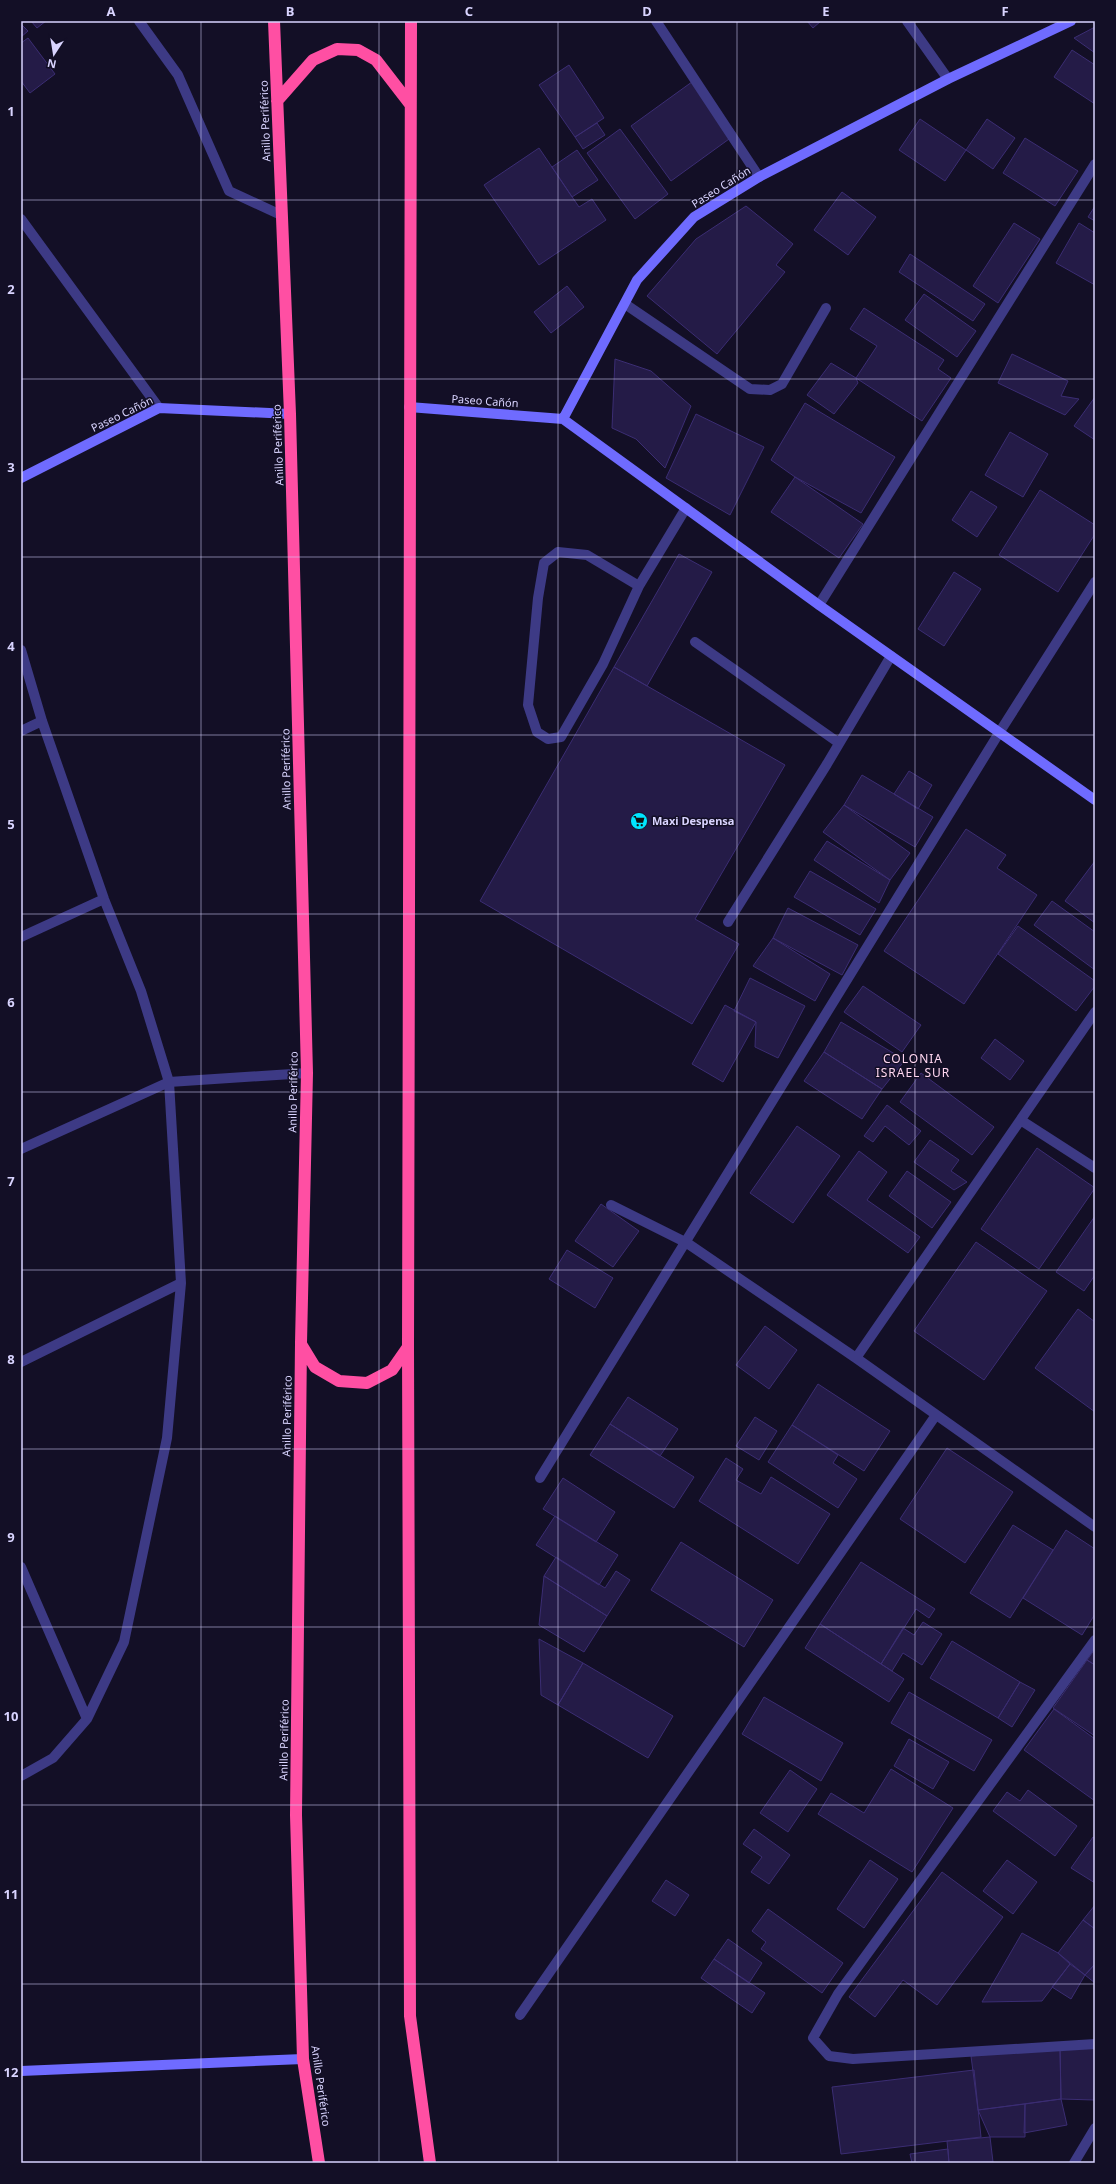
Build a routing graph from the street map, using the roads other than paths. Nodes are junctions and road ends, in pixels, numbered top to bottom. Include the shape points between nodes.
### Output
1 (139, 21) edge
2 (274, 21) edge
3 (411, 21) edge
4 (656, 21) edge
5 (907, 21) edge
6 (1071, 21) edge
7 (948, 79) junction
8 (277, 101) junction
9 (410, 104) junction
10 (1095, 164) edge
11 (759, 177) junction
12 (281, 215) junction
13 (21, 219) edge
14 (625, 304) junction
15 (826, 308) dead end
16 (409, 407) junction
17 (159, 408) junction
18 (290, 414) junction
19 (563, 418) junction
20 (21, 478) edge
21 (686, 508) junction
22 (1095, 582) edge
23 (639, 586) junction
24 (819, 605) junction
25 (695, 642) dead end
26 (21, 650) edge
27 (890, 656) junction
28 (42, 721) junction
29 (21, 731) edge
30 (999, 733) junction
31 (839, 743) junction
32 (1095, 800) edge
33 (104, 899) junction
34 (728, 922) dead end
35 (21, 937) edge
36 (1095, 1012) edge
37 (307, 1073) junction
38 (169, 1082) junction
39 (1022, 1121) junction
40 (21, 1149) edge
41 (1095, 1168) edge
42 (611, 1205) dead end
43 (686, 1243) junction
44 (181, 1283) junction
45 (301, 1343) junction
46 (408, 1347) junction
47 (856, 1358) junction
48 (21, 1362) edge
49 (936, 1415) junction
50 (540, 1478) dead end
51 (1095, 1527) edge
52 (22, 1573) edge
53 (1095, 1640) edge
54 (87, 1719) junction
55 (21, 1776) edge
56 (520, 2014) dead end
57 (1095, 2044) edge
58 (303, 2059) junction
59 (21, 2071) edge
60 (1095, 2128) edge
61 (319, 2163) edge
62 (430, 2163) edge
63 (1074, 2163) edge

1 - 12 street via 178,75 229,191
2 - 8 highway, Anillo Periférico
3 - 9 highway
4 - 11 street
5 - 7 street
6 - 7 street, Paseo Cañón
7 - 11 street, Paseo Cañón
8 - 9 highway via 313,60 336,49 358,50 376,60
8 - 12 highway, Anillo Periférico
9 - 16 highway
10 - 24 street
11 - 14 street, Paseo Cañón via 694,217 637,280
12 - 18 highway, Anillo Periférico
13 - 17 street
14 - 15 street via 750,389 770,390 782,384
14 - 19 street, Paseo Cañón
16 - 19 street, Paseo Cañón
16 - 46 highway
17 - 18 street, Paseo Cañón
17 - 20 street, Paseo Cañón
18 - 37 highway, Anillo Periférico
19 - 21 street
21 - 23 street
21 - 24 street
22 - 30 street
23 - 23 street via 603,664 561,737 548,739 537,732 528,705 538,598 544,563 558,552 587,555
24 - 27 street
25 - 31 street
26 - 28 street
27 - 30 street
27 - 31 street
28 - 29 street
28 - 33 street
30 - 32 street
30 - 43 street
31 - 34 street
33 - 35 street
33 - 38 street via 141,992
36 - 39 street
37 - 38 street
37 - 45 highway, Anillo Periférico
38 - 40 street
38 - 44 street
39 - 41 street
39 - 47 street
42 - 43 street
43 - 47 street
43 - 50 street
44 - 48 street
44 - 54 street via 167,1438 124,1642
45 - 46 highway via 315,1367 339,1381 367,1383 392,1370
45 - 58 highway, Anillo Periférico via 296,1815
46 - 62 highway via 410,2016
47 - 49 street
49 - 51 street
49 - 56 street
52 - 54 street
53 - 57 street via 838,1994 813,2038 829,2056 852,2059
54 - 55 street via 53,1758
58 - 59 street
58 - 61 highway, Anillo Periférico
60 - 63 street

